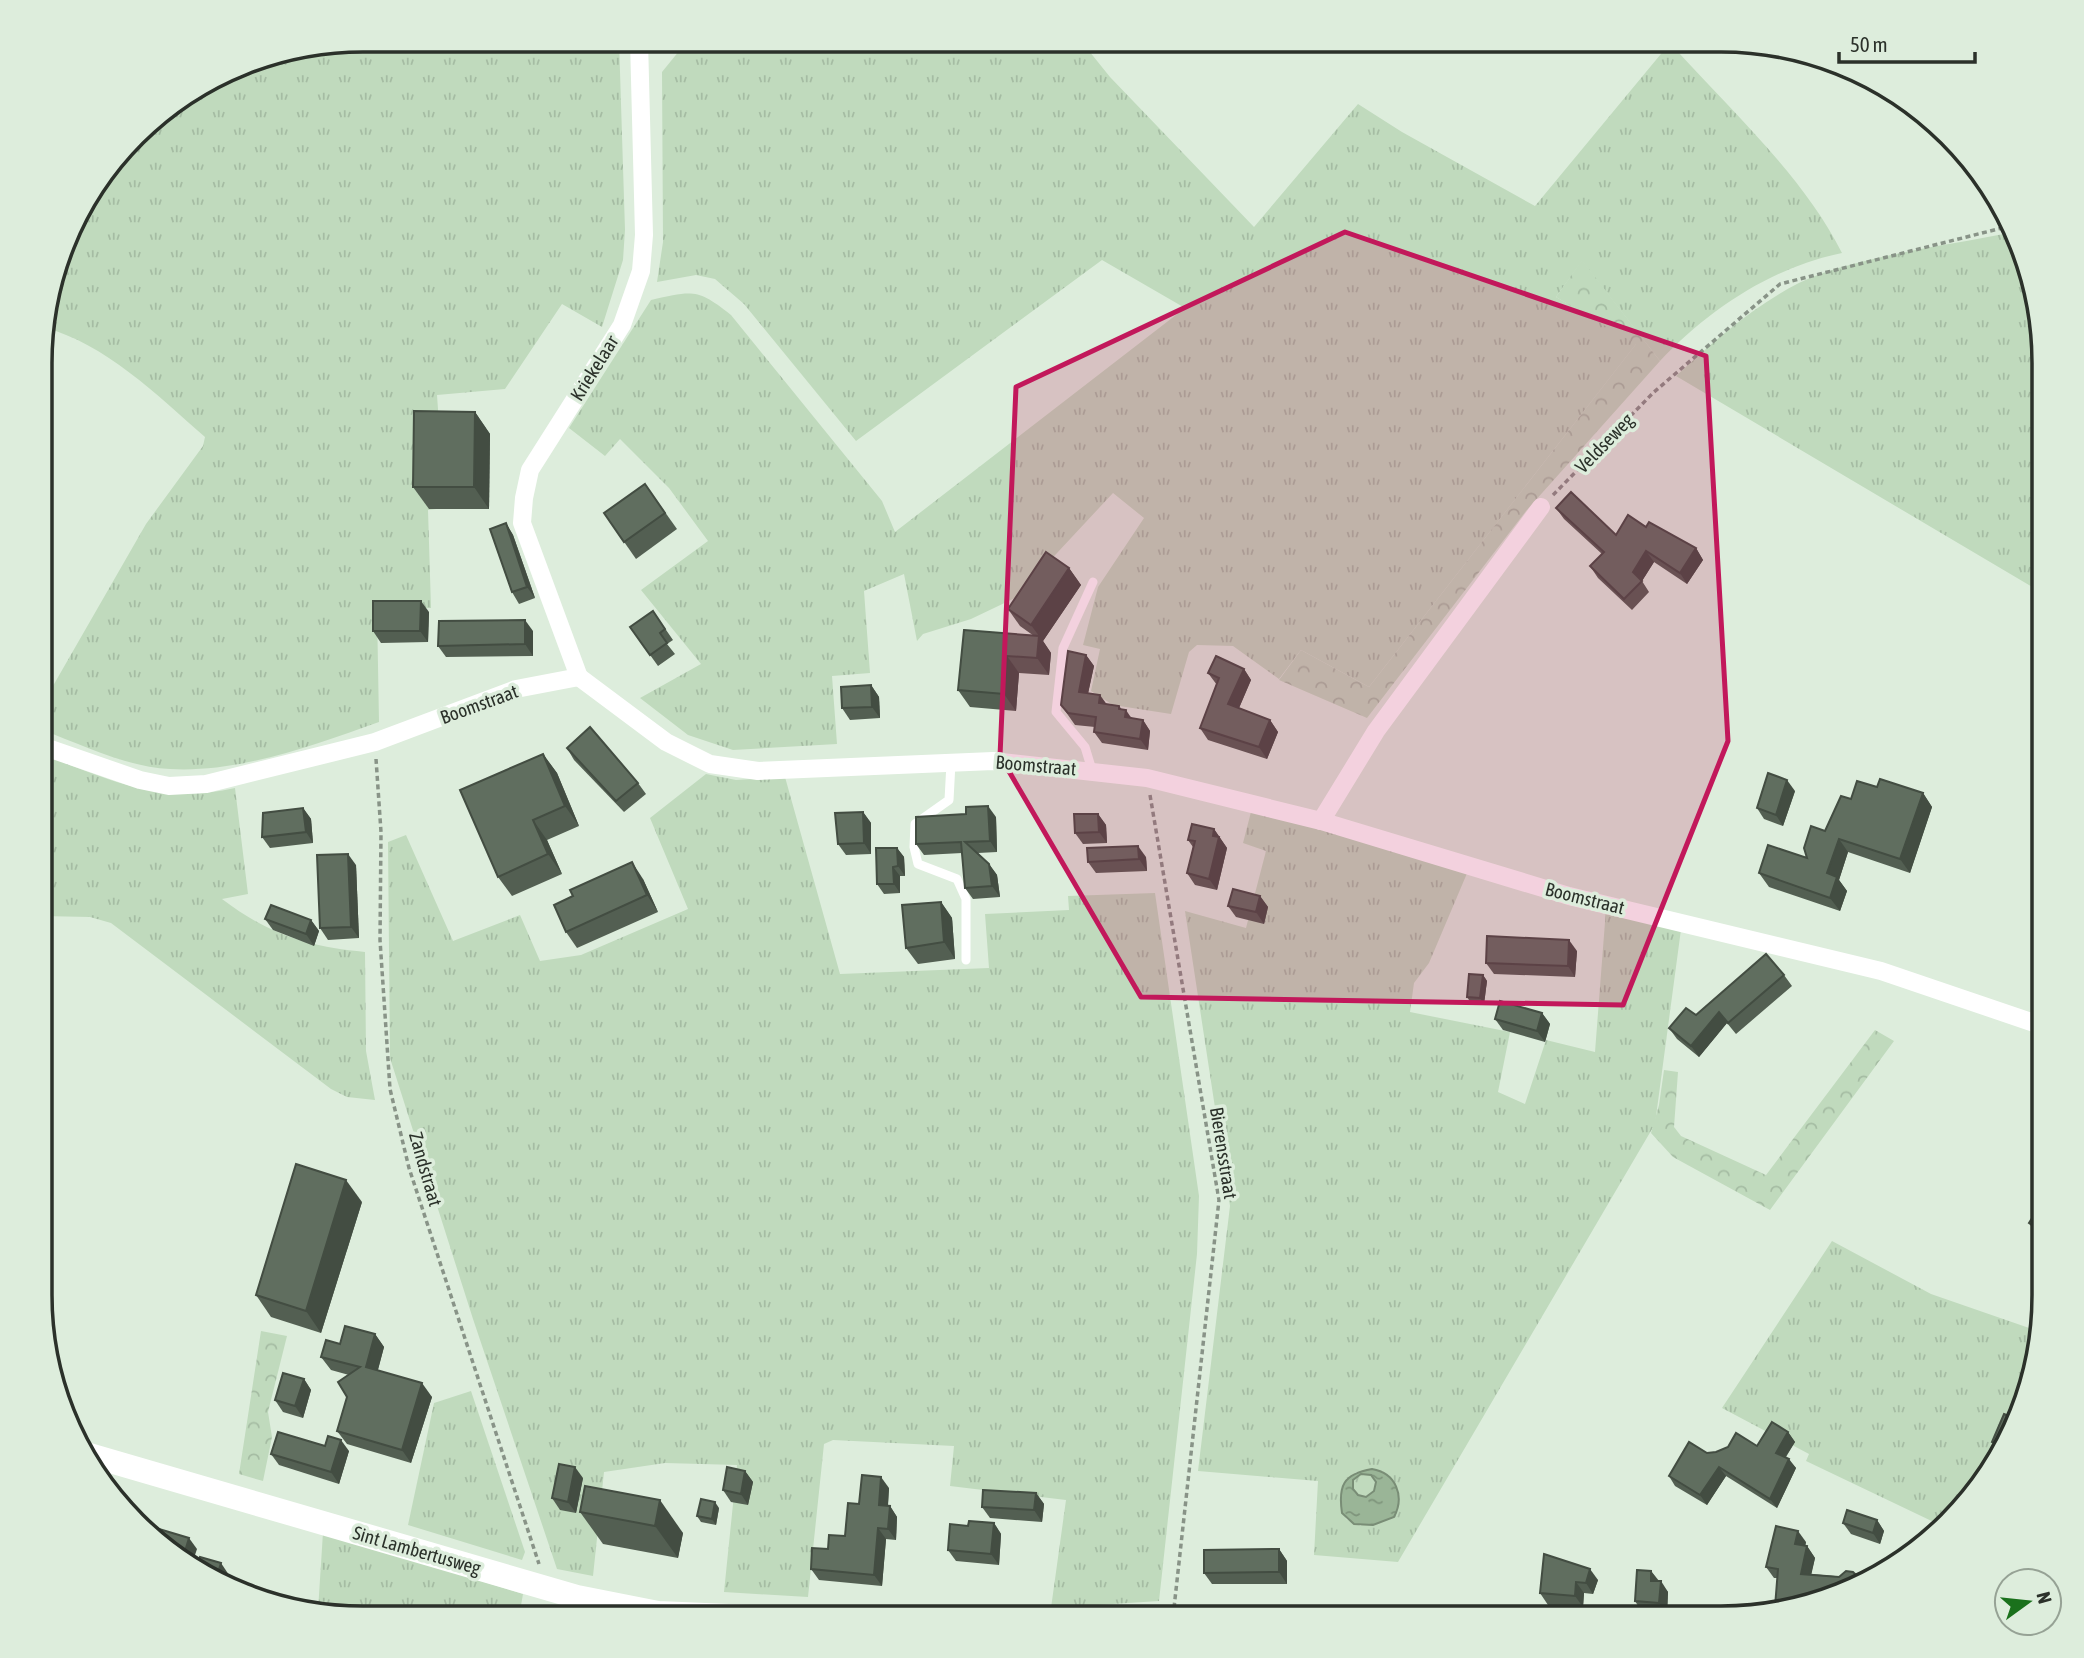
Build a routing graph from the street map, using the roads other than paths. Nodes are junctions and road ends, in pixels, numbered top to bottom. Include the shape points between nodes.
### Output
1 (639, 52) edge
2 (1541, 507) road end
3 (1093, 582) dead end
4 (579, 677) junction
5 (52, 749) edge
6 (951, 763) junction
7 (1092, 770) junction
8 (1321, 821) junction
9 (966, 960) dead end
10 (2032, 1022) edge
11 (99, 1458) edge
12 (627, 1606) edge

1 - 4 street, Kriekelaar via 644,235 640,271 622,325 530,470 524,498 522,523
2 - 8 street via 1376,731
3 - 7 lane via 1063,648 1056,712 1085,747
4 - 5 street, Boomstraat via 516,689 375,742 206,784 169,786 140,780
4 - 6 street, Boomstraat via 666,742 710,764 758,771
6 - 7 street, Boomstraat via 993,761
6 - 9 lane via 949,800 915,824 914,846 918,864 957,879 966,899
7 - 8 street, Boomstraat via 1147,778
8 - 10 street, Boomstraat via 1569,896 1881,971
11 - 12 street, Sint Lambertusweg via 543,1587

